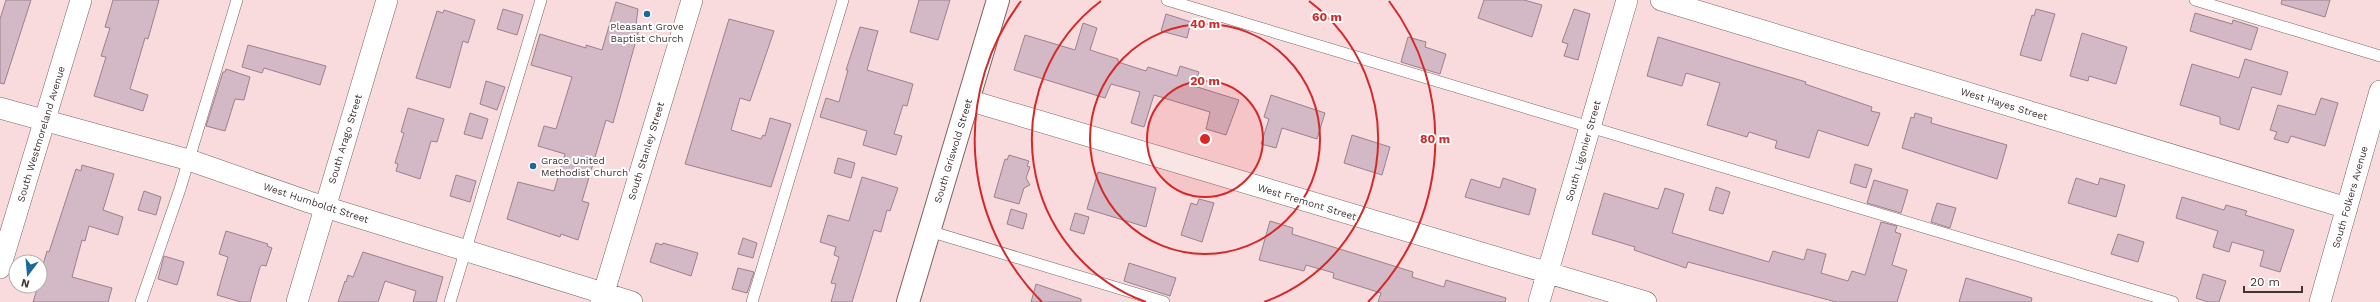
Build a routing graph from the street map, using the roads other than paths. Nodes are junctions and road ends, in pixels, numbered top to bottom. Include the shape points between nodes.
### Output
1 (81, 0) edge
2 (237, 0) edge
3 (387, 0) edge
4 (541, 0) edge
5 (692, 0) edge
6 (843, 0) edge
7 (998, 0) edge
8 (1167, 0) edge
9 (1627, 0) edge
10 (1661, 0) edge
11 (2195, 0) edge
12 (2380, 56) edge
13 (2380, 91) edge
14 (968, 100) junction
15 (0, 108) edge
16 (45, 121) junction
17 (1590, 127) junction
18 (189, 160) junction
19 (325, 207) junction
20 (2347, 208) junction
21 (929, 231) junction
22 (465, 250) junction
23 (0, 268) edge
24 (1548, 274) junction
25 (602, 298) edge
26 (141, 302) edge
27 (297, 302) edge
28 (450, 302) edge
29 (632, 302) edge
30 (752, 302) edge
31 (908, 302) edge
32 (1164, 302) edge
33 (1539, 302) edge
34 (1646, 302) edge
35 (2173, 302) edge
36 (2320, 302) edge

1 - 16 street, South Westmoreland Avenue
2 - 18 lane
3 - 19 street, South Arago Street
4 - 22 lane
5 - 25 street, South Stanley Street
6 - 30 lane
7 - 14 street, South Griswold Street
8 - 17 lane
9 - 17 street, South Ligonier Street
10 - 20 street, West Hayes Street
11 - 12 lane
13 - 20 street, South Folkers Avenue
14 - 21 street, South Griswold Street
14 - 24 street, West Fremont Street
15 - 16 street, West Humboldt Street
16 - 18 street, West Humboldt Street
16 - 23 street, South Westmoreland Avenue
17 - 24 street, South Ligonier Street
17 - 35 lane
18 - 19 street, West Humboldt Street
18 - 26 lane
19 - 22 street, West Humboldt Street
19 - 27 street, South Arago Street
20 - 36 street, South Folkers Avenue
21 - 31 street, South Griswold Street
21 - 32 lane
22 - 25 street, West Humboldt Street
22 - 28 lane
24 - 33 street, South Ligonier Street
24 - 34 street, West Fremont Street
25 - 29 street, West Humboldt Street

